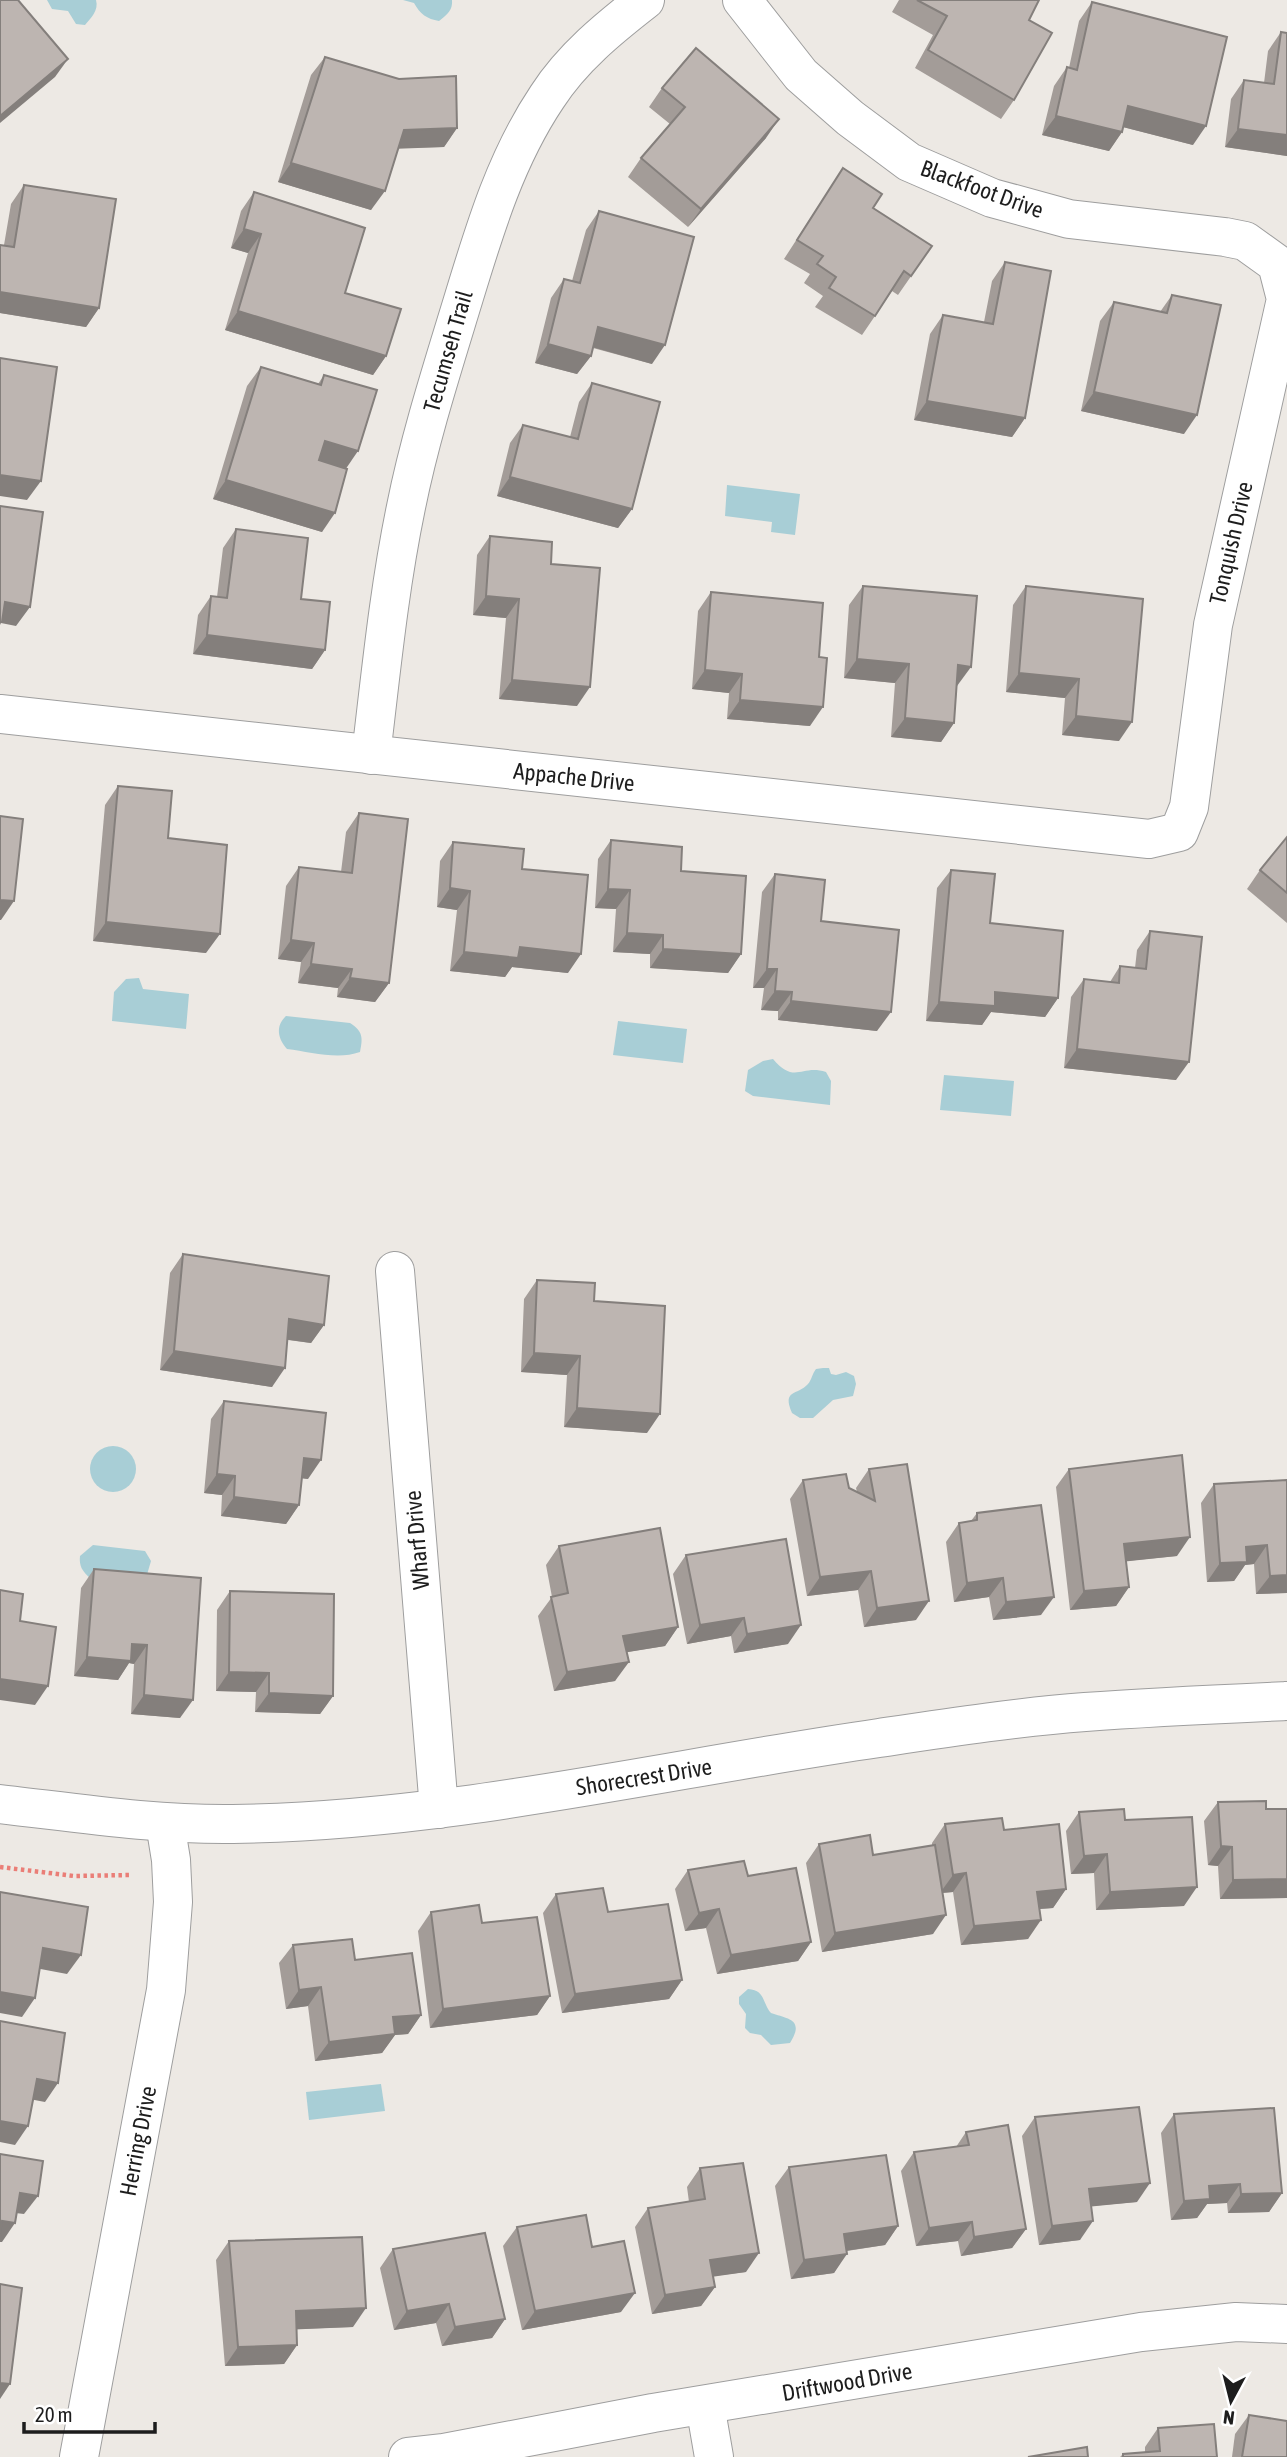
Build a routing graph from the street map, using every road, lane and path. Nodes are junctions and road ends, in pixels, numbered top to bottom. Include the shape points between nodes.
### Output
1 (645, 0) edge
2 (741, 0) edge
3 (1245, 241) joint
4 (0, 715) edge
5 (371, 755) junction
6 (1149, 839) joint
7 (395, 1270) dead end
8 (1287, 1701) edge
9 (0, 1804) edge
10 (439, 1808) junction
11 (165, 1823) junction
12 (0, 1867) edge
13 (171, 1872) junction
14 (1287, 2324) edge
15 (705, 2405) junction
16 (79, 2457) edge
17 (408, 2457) edge
18 (714, 2457) edge

1 - 5 street, Tecumseh Trail via 585,51 548,95 496,196 406,505 390,589
2 - 3 street, Blackfoot Drive via 801,75 909,162 992,198 1069,219
3 - 6 street, Tonquish Drive via 1277,264 1286,299 1213,625 1189,807 1179,832
4 - 5 street, Appache Drive
5 - 6 street, Appache Drive
7 - 10 street, Wharf Drive
8 - 10 street, Shorecrest Drive via 1082,1712 877,1738
9 - 11 street, Shorecrest Drive
10 - 11 street, Shorecrest Drive via 310,1820
11 - 13 street, Herring Drive
12 - 13 path via 74,1876
13 - 16 street, Herring Drive via 166,1990
14 - 15 street, Driftwood Drive via 1236,2322 1141,2332
15 - 17 street, Driftwood Drive
15 - 18 street

